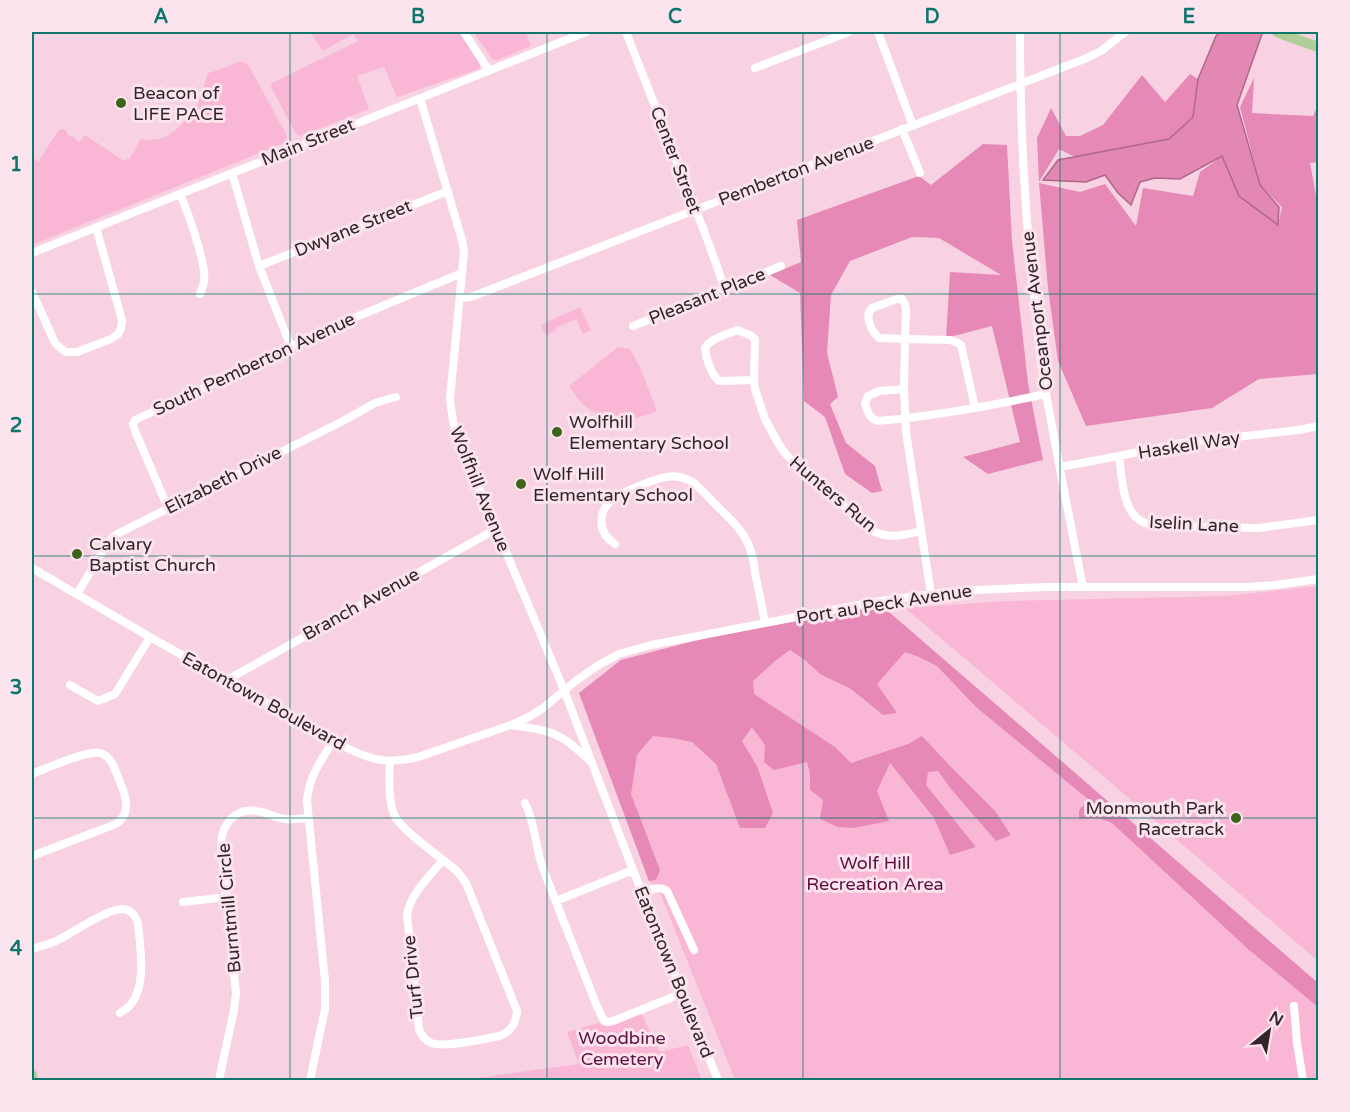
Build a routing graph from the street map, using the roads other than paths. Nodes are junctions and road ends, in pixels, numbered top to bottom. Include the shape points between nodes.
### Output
1 (464, 32) edge
2 (586, 32) edge
3 (626, 32) edge
4 (849, 32) edge
5 (878, 32) edge
6 (1020, 32) edge
7 (1125, 32) edge
8 (1277, 32) edge
9 (1318, 47) edge
10 (755, 68) dead end
11 (489, 71) junction
12 (1020, 84) junction
13 (420, 98) junction
14 (913, 126) junction
15 (902, 129) junction
16 (232, 172) junction
17 (920, 173) dead end
18 (448, 191) junction
19 (180, 194) junction
20 (695, 210) junction
21 (96, 227) junction
22 (32, 253) edge
23 (259, 266) junction
24 (781, 266) dead end
25 (462, 273) junction
26 (725, 289) junction
27 (32, 292) edge
28 (200, 294) dead end
29 (460, 298) junction
30 (633, 326) dead end
31 (905, 339) junction
32 (291, 347) junction
33 (754, 380) junction
34 (904, 389) junction
35 (1046, 394) junction
36 (396, 398) dead end
37 (975, 408) junction
38 (906, 418) junction
39 (1318, 426) edge
40 (1119, 456) junction
41 (1060, 467) junction
42 (168, 508) junction
43 (1318, 520) edge
44 (496, 529) junction
45 (921, 531) junction
46 (615, 544) dead end
47 (32, 568) edge
48 (1318, 579) edge
49 (1083, 587) junction
50 (77, 594) junction
51 (931, 594) junction
52 (765, 623) junction
53 (150, 637) junction
54 (227, 680) junction
55 (70, 685) dead end
56 (564, 690) junction
57 (511, 725) junction
58 (333, 741) junction
59 (390, 761) junction
60 (591, 762) junction
61 (32, 774) edge
62 (525, 802) dead end
63 (309, 818) junction
64 (32, 856) edge
65 (443, 860) junction
66 (633, 870) junction
67 (642, 893) junction
68 (226, 897) junction
69 (556, 901) junction
70 (183, 902) dead end
71 (32, 949) edge
72 (694, 950) dead end
73 (683, 993) junction
74 (1294, 1006) dead end
75 (120, 1013) dead end
76 (32, 1075) edge
77 (33, 1080) edge
78 (219, 1080) edge
79 (310, 1080) edge
80 (718, 1080) edge
81 (1303, 1080) edge

1 - 11 street
2 - 11 street, Main Street
3 - 20 street, Center Street
4 - 10 street
5 - 14 street
6 - 12 street, Oceanport Avenue
7 - 12 street, Pemberton Avenue via 1095,54
8 - 9 main road
11 - 13 street, Main Street
12 - 14 street, Pemberton Avenue
12 - 35 street, Oceanport Avenue via 1027,232
13 - 16 street, Main Street
13 - 18 street, Wolfhill Avenue
14 - 15 street, Pemberton Avenue
15 - 17 street
15 - 20 street, Pemberton Avenue
16 - 19 street, Main Street
16 - 23 street
18 - 23 street, Dwyane Street
18 - 25 street, Wolfhill Avenue via 463,246
19 - 21 street, Main Street
19 - 28 street via 203,267
20 - 26 street, Center Street
20 - 29 street, Pemberton Avenue
21 - 22 street, Main Street
21 - 27 street via 122,320 118,334 77,352 66,352 55,343
23 - 32 street
24 - 26 street, Pleasant Place
25 - 29 street, Wolfhill Avenue
25 - 32 street, South Pemberton Avenue
26 - 30 street, Pleasant Place
29 - 44 street, Wolfhill Avenue via 450,408
31 - 31 street via 875,335 869,311 891,300 903,300
31 - 34 street
31 - 37 street via 943,340 961,345
32 - 42 street, South Pemberton Avenue via 134,421
33 - 33 street via 754,337 737,330 706,345 705,354 719,381
33 - 45 street, Hunters Run via 765,419 793,462 872,530 895,537
34 - 38 street
34 - 38 street via 875,392 865,401 874,420
35 - 37 street
35 - 41 street, Oceanport Avenue
36 - 42 street, Elizabeth Drive via 375,403
37 - 38 street
38 - 45 street
39 - 40 street, Haskell Way via 1182,443
40 - 41 street, Haskell Way
40 - 43 street, Iselin Lane via 1130,511 1141,522 1157,526 1259,528
41 - 49 street, Oceanport Avenue
42 - 50 street, Elizabeth Drive via 112,537
44 - 54 street, Branch Avenue
44 - 56 street, Wolfhill Avenue
45 - 51 street
46 - 52 street via 605,535 601,524 611,500 659,478 687,479 735,523 747,540
47 - 50 street, Eatontown Boulevard
48 - 49 street, Port au Peck Avenue via 1248,587
49 - 51 street, Port au Peck Avenue
50 - 53 street, Eatontown Boulevard
51 - 52 street, Port au Peck Avenue
52 - 56 street, Port au Peck Avenue via 630,650 597,666
53 - 54 street, Eatontown Boulevard
53 - 55 street via 115,694 98,701
54 - 58 street, Eatontown Boulevard
56 - 57 street, Port au Peck Avenue via 543,708
56 - 60 street, Wolfhill Avenue
57 - 59 street, Eatontown Boulevard via 418,757
57 - 60 street via 559,736
58 - 59 street, Eatontown Boulevard via 365,757
58 - 63 street via 309,785
59 - 65 street, Turf Drive via 392,809 397,820
60 - 66 street, Eatontown Boulevard
61 - 64 street via 90,752 100,753 113,765 127,804 126,813 116,824
62 - 69 street via 532,818 537,852
63 - 68 street, Burntmill Circle via 284,819 252,810 231,819 221,841
63 - 79 street via 325,981 323,1019
65 - 65 street, Turf Drive via 415,895 407,915 419,1029 426,1040 438,1045 499,1036 511,1030 516,1017 516,1007 468,887
66 - 67 street, Eatontown Boulevard
66 - 69 street
67 - 72 street via 658,888 667,891
67 - 73 street, Eatontown Boulevard
68 - 70 street
68 - 78 street, Burntmill Circle via 236,993
69 - 73 street via 604,1021 613,1021
71 - 75 street via 111,912 132,912 138,924 140,983 134,1000
73 - 80 street, Eatontown Boulevard
74 - 81 street
76 - 77 main road

